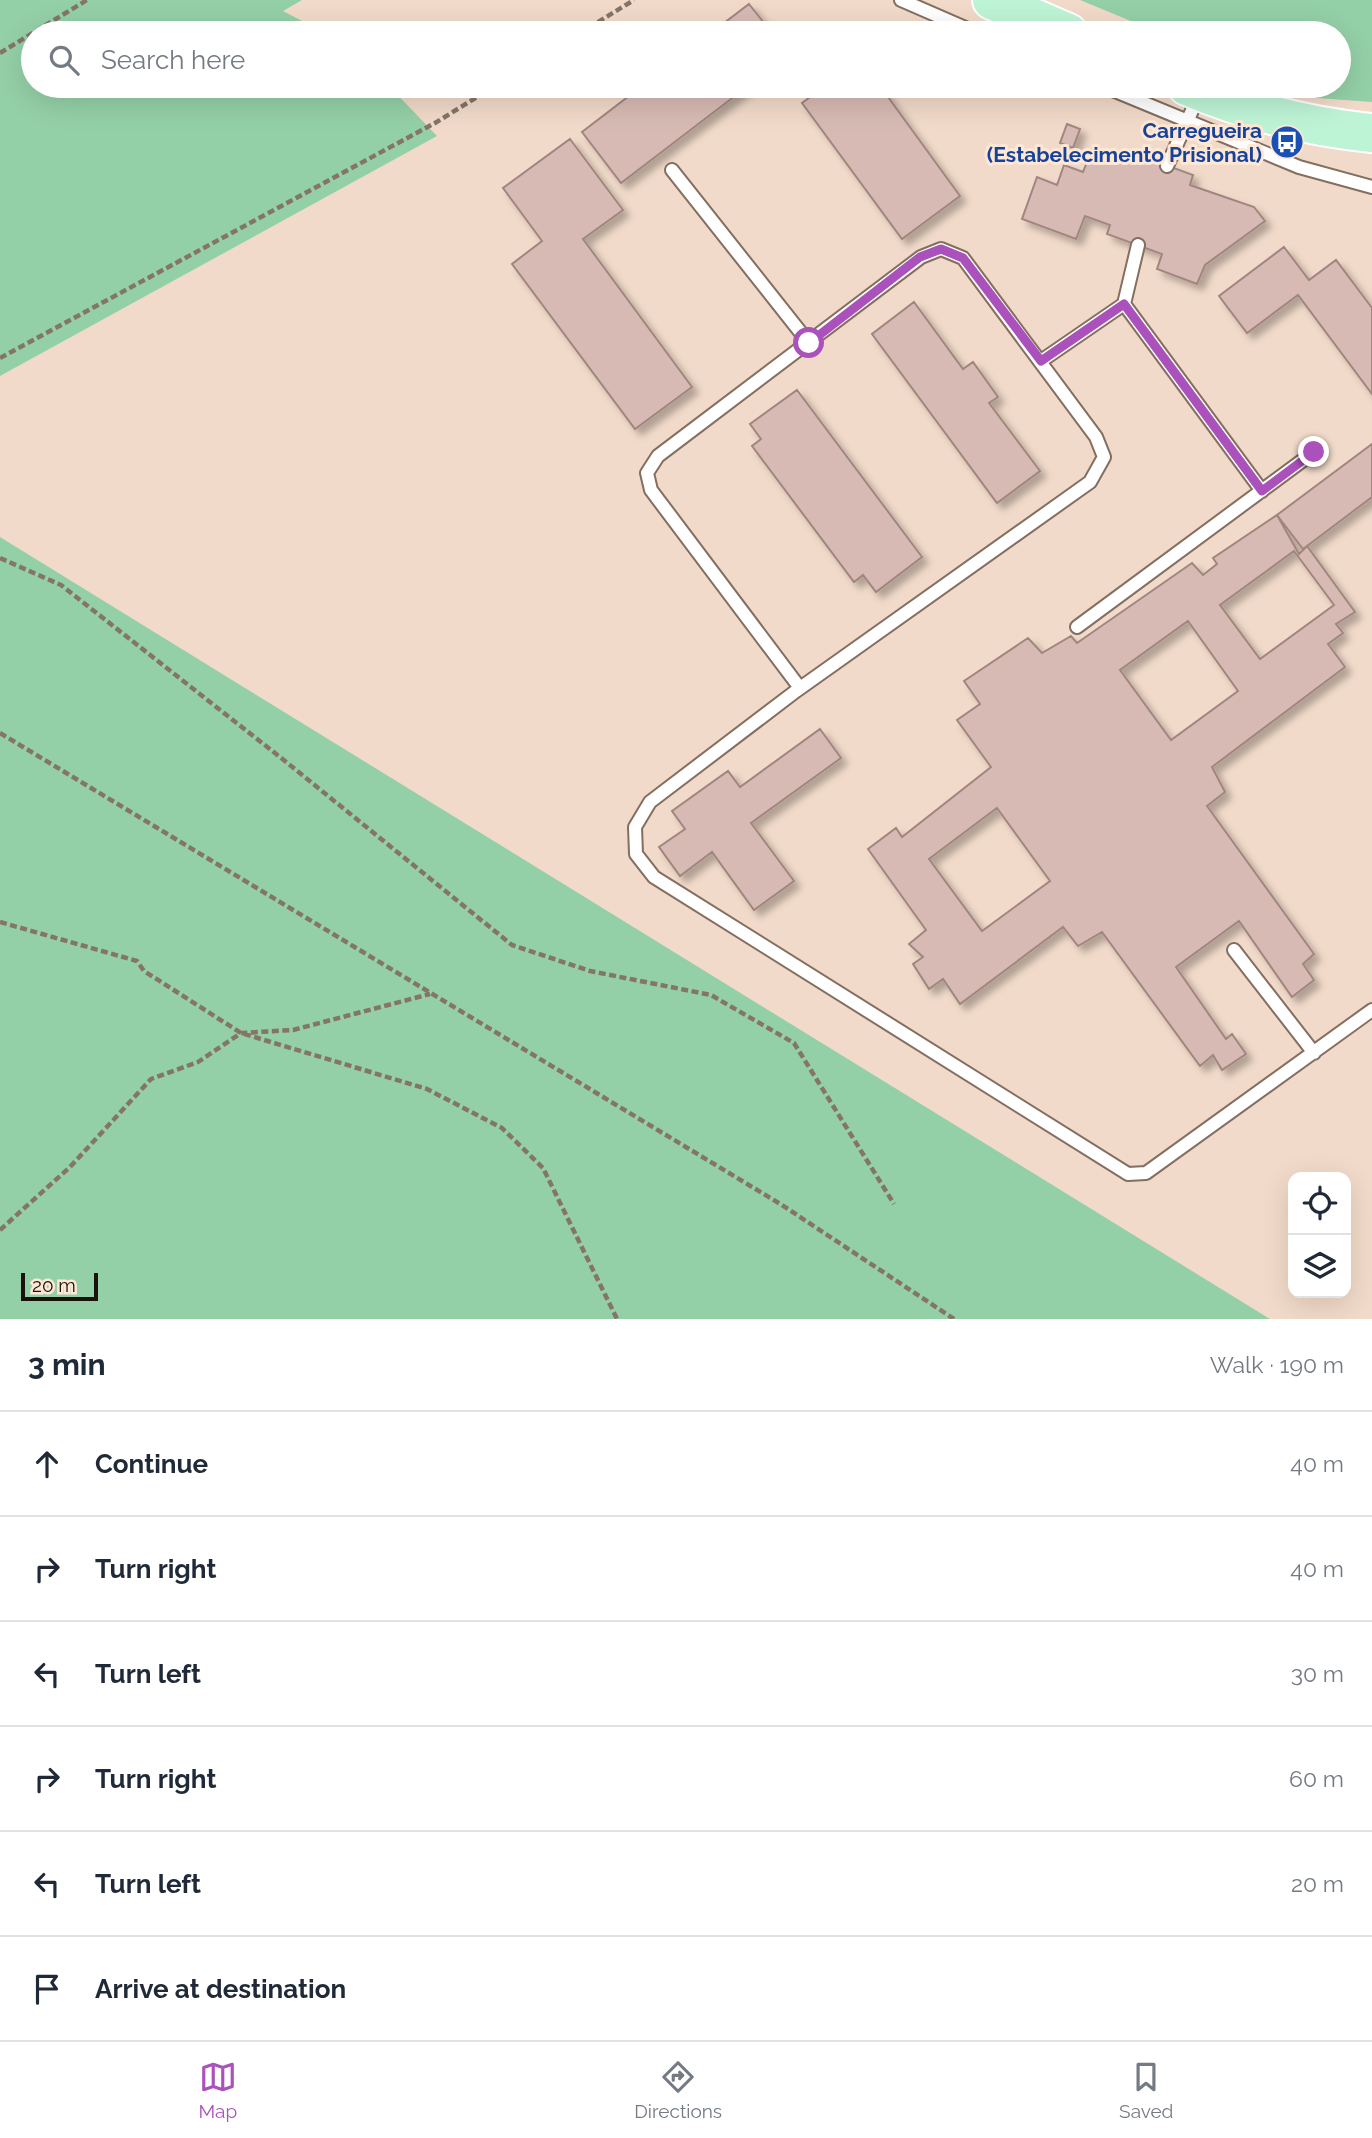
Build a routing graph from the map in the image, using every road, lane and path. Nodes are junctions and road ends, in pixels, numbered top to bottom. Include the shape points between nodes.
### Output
1 (87, 0) edge
2 (634, 0) edge
3 (901, 0) edge
4 (992, 0) edge
5 (53, 21) edge
6 (600, 21) edge
7 (949, 21) edge
8 (1040, 21) edge
9 (21, 40) edge
10 (0, 53) edge
11 (476, 98) edge
12 (1192, 100) edge
13 (1372, 133) edge
14 (1167, 166) dead end
15 (673, 170) dead end
16 (1372, 187) edge
17 (1138, 245) dead end
18 (1124, 304) junction
19 (809, 343) junction
20 (0, 358) edge
21 (1041, 361) junction
22 (1314, 452) dead end
23 (1262, 491) junction
24 (0, 558) edge
25 (1077, 627) dead end
26 (800, 688) junction
27 (0, 733) edge
28 (0, 922) edge
29 (1234, 950) dead end
30 (431, 994) junction
31 (1372, 1010) edge
32 (241, 1034) junction
33 (1314, 1053) junction
34 (894, 1204) dead end
35 (0, 1230) edge
36 (617, 1319) edge
37 (954, 1319) edge

1 - 5 path
2 - 6 path
3 - 7 lane
4 - 8 main road
9 - 10 path
11 - 20 path
12 - 13 main road via 1336,130
12 - 14 lane
12 - 16 lane via 1299,167
15 - 19 lane
17 - 18 lane
18 - 21 lane
18 - 23 lane
19 - 21 lane via 920,257 941,249 963,258
19 - 26 lane via 658,456 647,473 652,490
21 - 26 lane via 1096,437 1104,457 1090,482
22 - 23 lane
23 - 25 lane
24 - 34 path via 61,585 512,946 590,971 711,995 794,1043
26 - 33 lane via 650,802 635,827 636,854 654,877 1128,1174 1146,1173
27 - 30 path
28 - 32 path via 137,961 144,971
29 - 33 lane
30 - 32 path via 293,1030
30 - 37 path via 782,1205
31 - 33 lane
32 - 35 path via 198,1062 151,1079 70,1167
32 - 36 path via 427,1089 502,1128 543,1168

